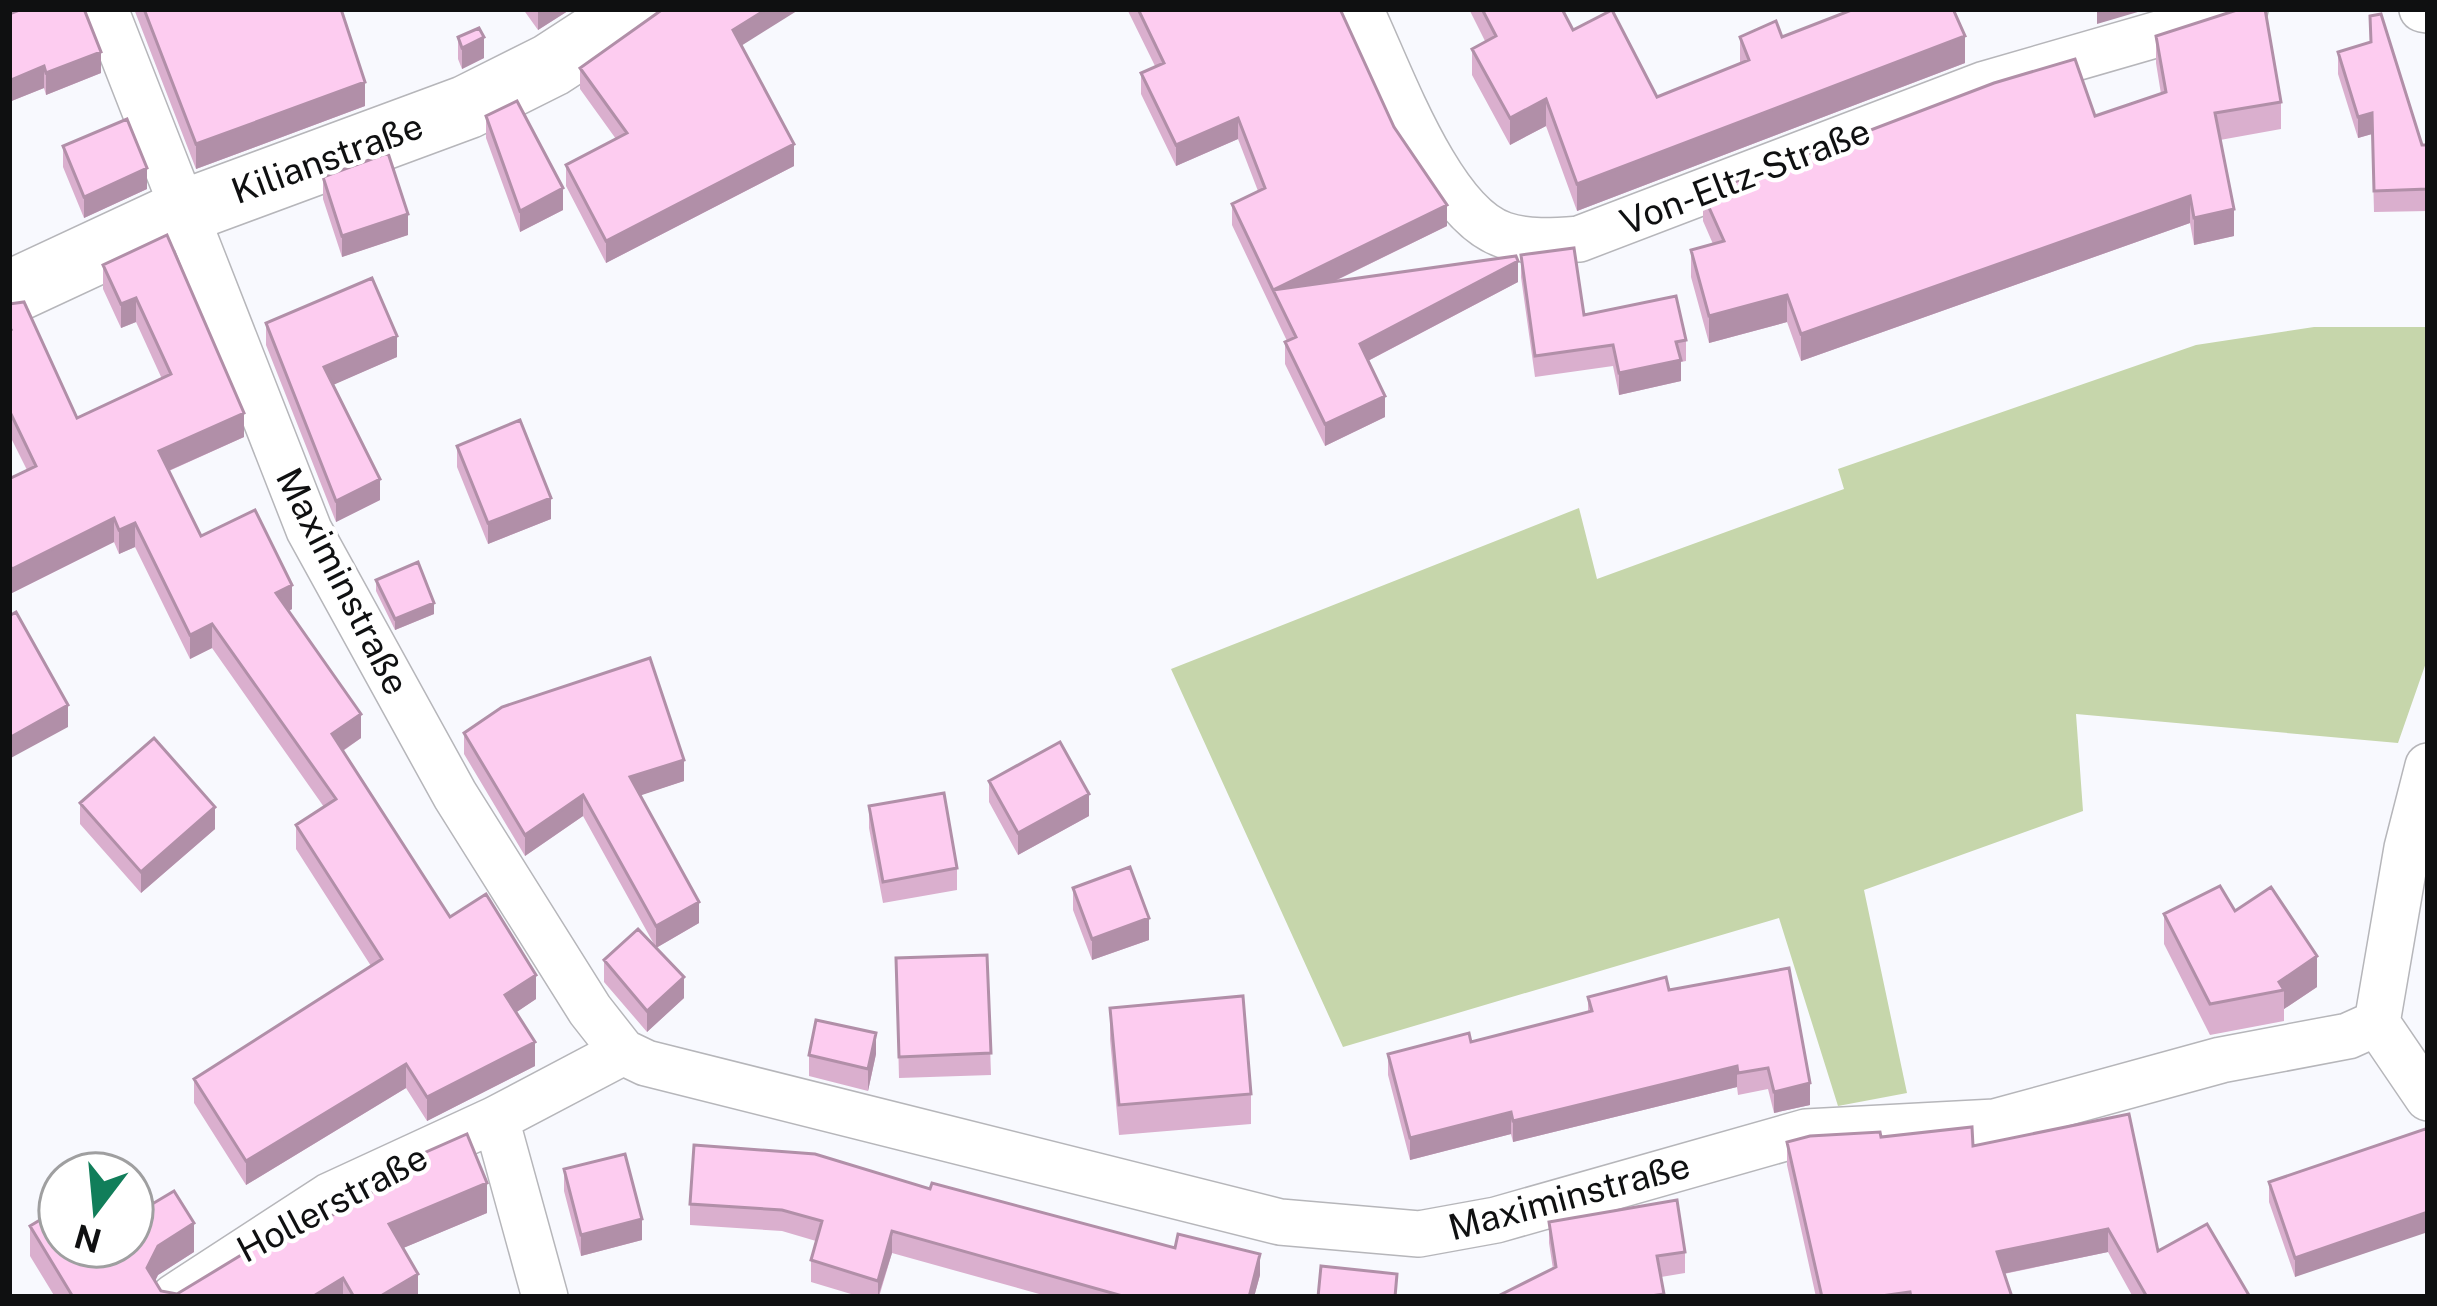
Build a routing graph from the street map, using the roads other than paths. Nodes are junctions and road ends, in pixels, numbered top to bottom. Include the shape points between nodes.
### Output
1 (105, 9) edge
2 (637, 9) edge
3 (1360, 9) edge
4 (2245, 9) edge
5 (183, 212) junction
6 (9, 293) edge
7 (2428, 766) edge
8 (2377, 1023) junction
9 (623, 1052) junction
10 (2428, 1098) edge
11 (496, 1119) junction
12 (174, 1297) edge
13 (544, 1297) edge

1 - 5 street, Maximinstraße
2 - 5 street, Kilianstraße via 467,107
3 - 4 street, Von-Eltz-Straße via 1468,214 1501,234 1539,242 1579,239 1985,83
5 - 6 street, Kilianstraße
5 - 9 street, Maximinstraße via 308,530 455,795
7 - 8 street
8 - 9 street, Maximinstraße via 1995,1122 1805,1132 1496,1220 1419,1234 1280,1222 670,1072
8 - 10 street
9 - 11 street
11 - 12 street, Hollerstraße via 329,1196
11 - 13 street

